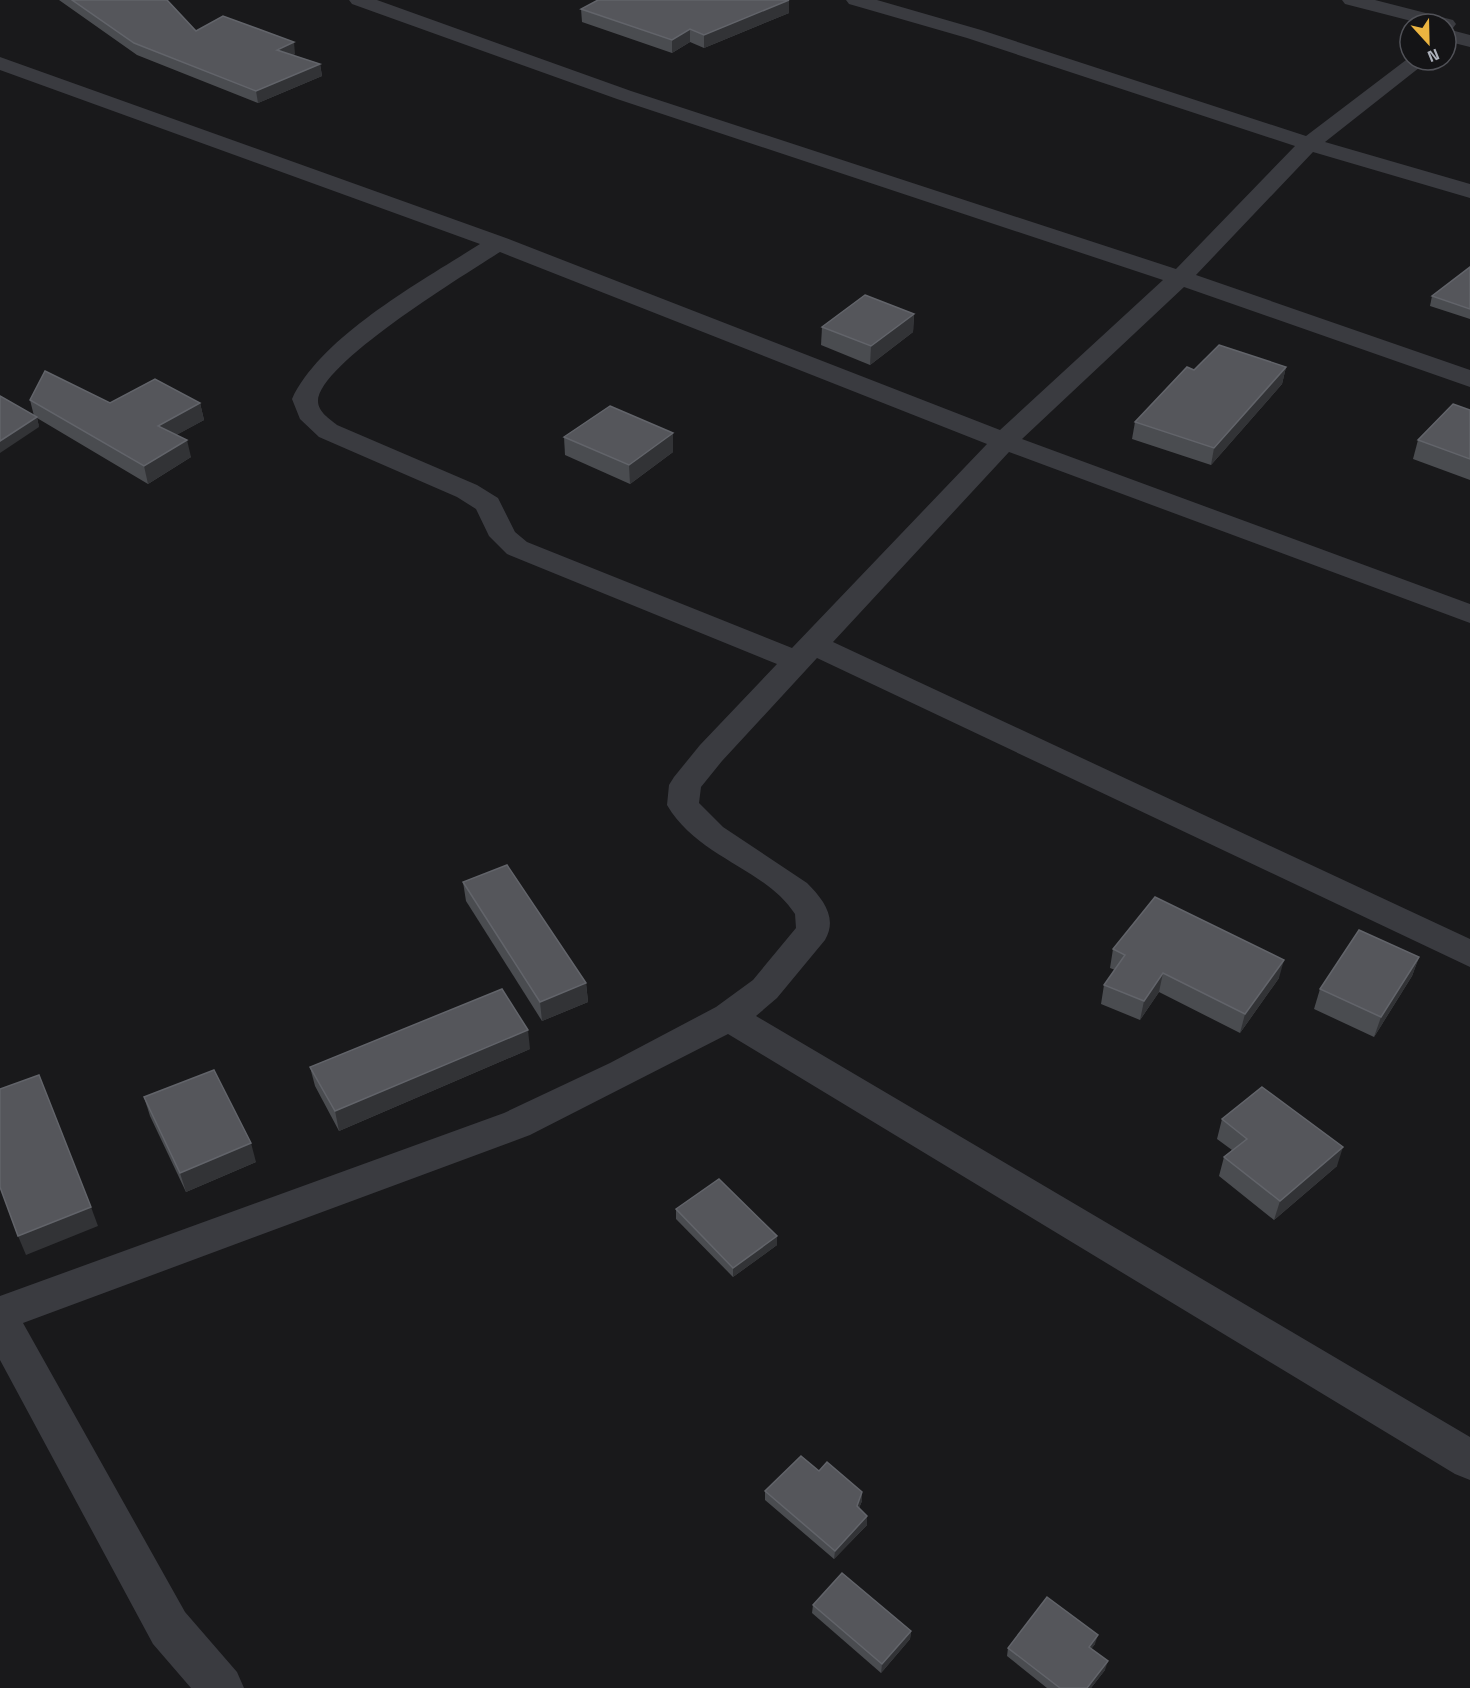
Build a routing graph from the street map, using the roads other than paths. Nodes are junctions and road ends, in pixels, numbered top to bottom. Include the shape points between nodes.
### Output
1 (359, 0) edge
2 (856, 0) edge
3 (1352, 0) edge
4 (1398, 13) edge
5 (0, 63) edge
6 (1403, 72) edge
7 (1309, 144) junction
8 (1470, 191) edge
9 (498, 243) junction
10 (1180, 278) junction
11 (1470, 379) edge
12 (1004, 441) junction
13 (1470, 614) edge
14 (805, 653) junction
15 (1470, 954) edge
16 (729, 1017) junction
17 (0, 1314) edge
18 (0, 1321) edge
19 (1470, 1460) edge
20 (221, 1688) edge

1 - 10 street via 624,95
2 - 7 street via 974,34
3 - 4 street
5 - 9 street
6 - 7 street
7 - 8 street
7 - 10 street
9 - 12 street
9 - 14 street via 399,309 324,366 309,384 305,401 311,416 328,431 467,490 488,504 503,536 517,549
10 - 11 street
10 - 12 street
12 - 13 street
12 - 14 street
14 - 15 street
14 - 16 street via 685,785 683,805 696,822 801,897 812,913 813,931 797,953 765,989
16 - 17 street via 517,1124
16 - 19 street
18 - 20 street via 169,1628

